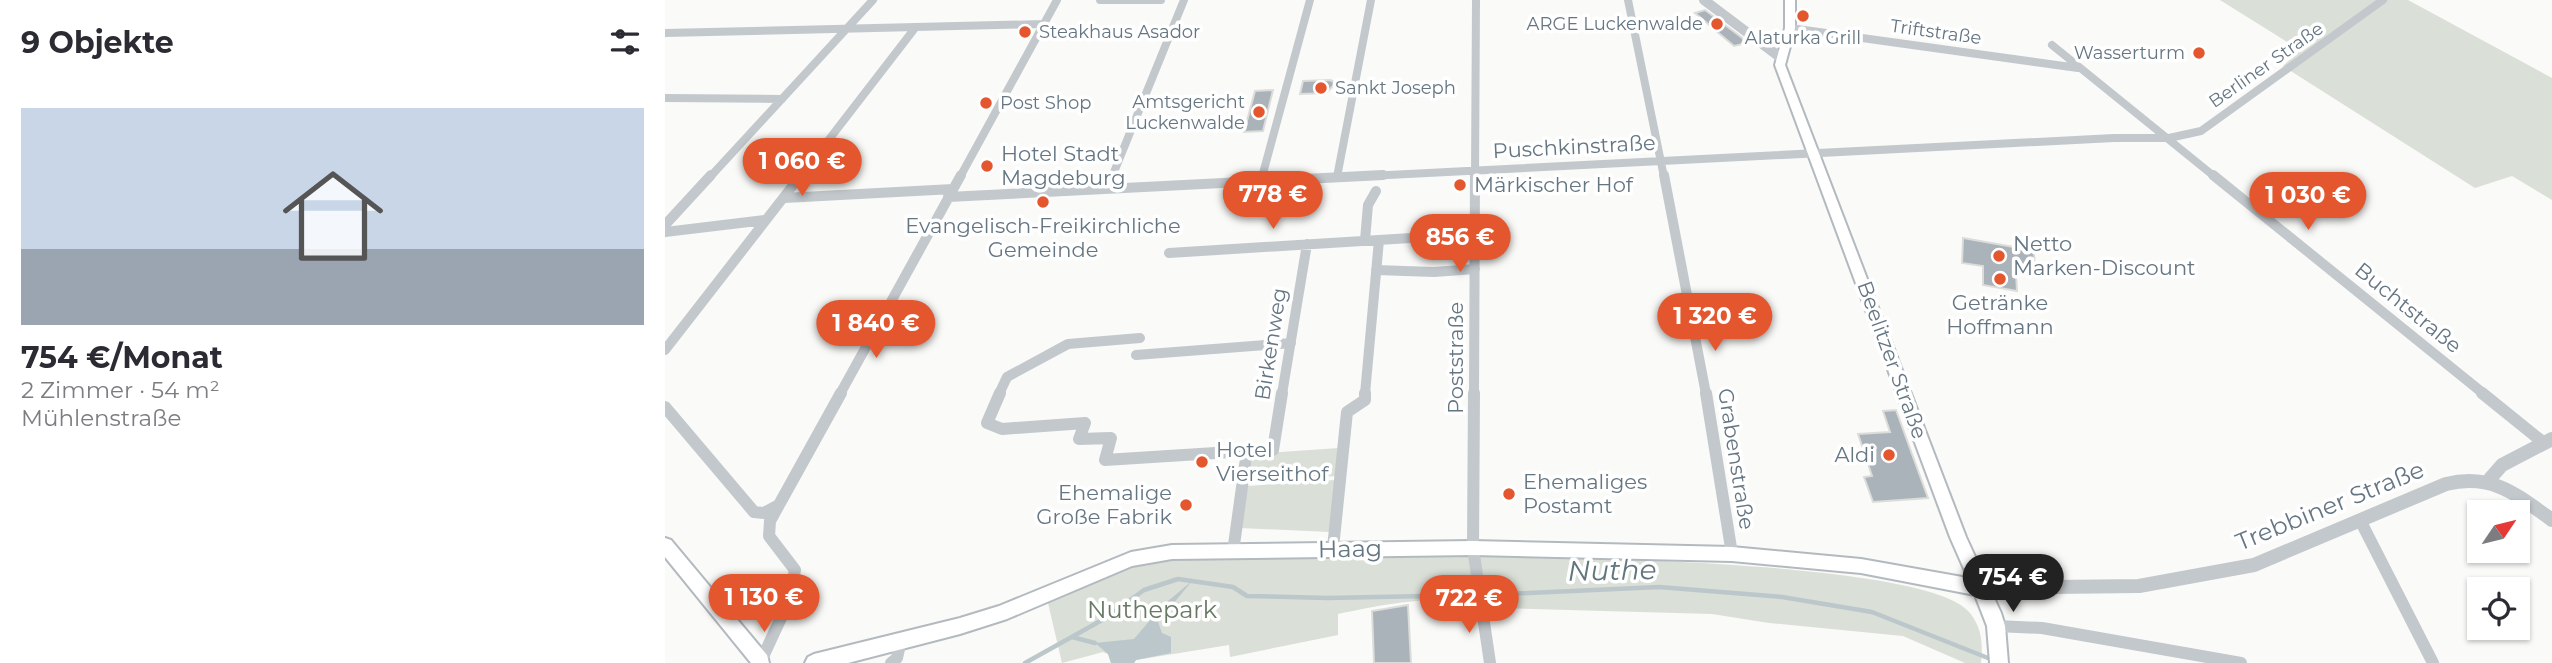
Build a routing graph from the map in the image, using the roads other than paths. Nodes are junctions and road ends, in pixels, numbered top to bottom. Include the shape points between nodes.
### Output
1 (873, 0) edge
2 (1056, 0) edge
3 (1100, 0) edge
4 (1161, 0) edge
5 (1184, 0) edge
6 (1310, 0) edge
7 (1371, 0) edge
8 (1476, 0) edge
9 (1628, 0) edge
10 (1704, 0) edge
11 (1790, 0) edge
12 (2383, 0) edge
13 (1043, 24) junction
14 (915, 28) junction
15 (1790, 28) junction
16 (846, 30) junction
17 (665, 33) edge
18 (2052, 45) dead end
19 (1781, 58) junction
20 (2078, 68) junction
21 (665, 98) edge
22 (782, 99) junction
23 (2201, 131) joint
24 (2169, 138) junction
25 (1813, 153) junction
26 (1659, 160) junction
27 (1475, 169) junction
28 (1337, 177) junction
29 (1261, 181) junction
30 (1377, 182) junction
31 (1107, 189) junction
32 (950, 193) junction
33 (784, 198) junction
34 (765, 220) junction
35 (665, 225) edge
36 (665, 232) edge
37 (1475, 234) junction
38 (1365, 240) junction
39 (1379, 240) junction
40 (1307, 244) junction
41 (1169, 253) dead end
42 (1475, 269) junction
43 (1376, 270) junction
44 (1140, 338) dead end
45 (1291, 343) junction
46 (665, 350) edge
47 (1136, 355) dead end
48 (665, 407) edge
49 (2548, 441) edge
50 (1273, 450) dead end
51 (2488, 481) junction
52 (777, 506) junction
53 (2360, 520) junction
54 (2552, 520) edge
55 (665, 545) edge
56 (1333, 548) junction
57 (1473, 548) junction
58 (1233, 552) junction
59 (1732, 554) junction
60 (1980, 588) junction
61 (1996, 626) junction
62 (901, 640) junction
63 (1999, 659) edge
64 (763, 662) edge
65 (814, 663) edge
66 (891, 663) edge
67 (1490, 663) edge
68 (2241, 663) edge
69 (2433, 663) edge

1 - 16 street
2 - 13 street
3 - 4 street
5 - 31 street
6 - 29 street
7 - 28 street
8 - 27 street, Poststraße
9 - 26 street, Grabenstraße
10 - 19 street
11 - 15 main road
12 - 23 street, Berliner Straße
13 - 14 street
13 - 32 street
14 - 16 street
14 - 33 street
15 - 19 main road
15 - 20 street, Triftstraße
16 - 17 street
16 - 22 street
18 - 20 street, Buchtstraße
19 - 25 main road, Beelitzer Straße
20 - 24 street, Buchtstraße
21 - 22 street
22 - 35 street
23 - 24 street, Puschkinstraße
24 - 25 street, Puschkinstraße
24 - 49 street, Buchtstraße
25 - 26 street, Puschkinstraße
25 - 60 main road, Beelitzer Straße
26 - 27 street, Puschkinstraße
26 - 59 street, Grabenstraße via 1694,322
27 - 30 street, Puschkinstraße
27 - 37 street, Poststraße
28 - 29 street, Puschkinstraße
28 - 30 street, Puschkinstraße
29 - 31 street, Puschkinstraße
30 - 38 street via 1368,205
31 - 32 street, Puschkinstraße
32 - 33 street, Puschkinstraße
32 - 52 street
33 - 34 street
34 - 36 street
34 - 46 street
37 - 39 street
37 - 42 street, Poststraße
38 - 39 street
38 - 40 street
39 - 43 street
40 - 41 street
40 - 45 street, Birkenweg
42 - 43 street
42 - 57 street, Poststraße
43 - 56 street via 1365,400 1347,412
44 - 58 street via 1068,344 1007,377 987,423 1002,429 1085,423 1079,439 1111,438 1105,460 1247,451
45 - 47 street
45 - 50 street, Birkenweg
48 - 52 street via 754,512
49 - 51 street via 2502,465
51 - 53 street, Trebbiner Straße via 2456,481
51 - 54 street via 2507,488
52 - 64 street via 769,536 795,570 794,585
53 - 60 street, Trebbiner Straße via 2254,565 2139,586
53 - 69 street
55 - 64 main road
56 - 57 main road, Haag
56 - 58 main road, Haag
57 - 59 main road, Haag
57 - 67 street, Poststraße
58 - 62 main road, Haag via 1172,552 1131,559 1001,613
59 - 60 main road, Haag via 1861,566
60 - 61 main road, Beelitzer Straße
61 - 63 main road, Beelitzer Straße
61 - 68 street via 2042,628
62 - 65 main road, Haag
62 - 66 street via 897,658

